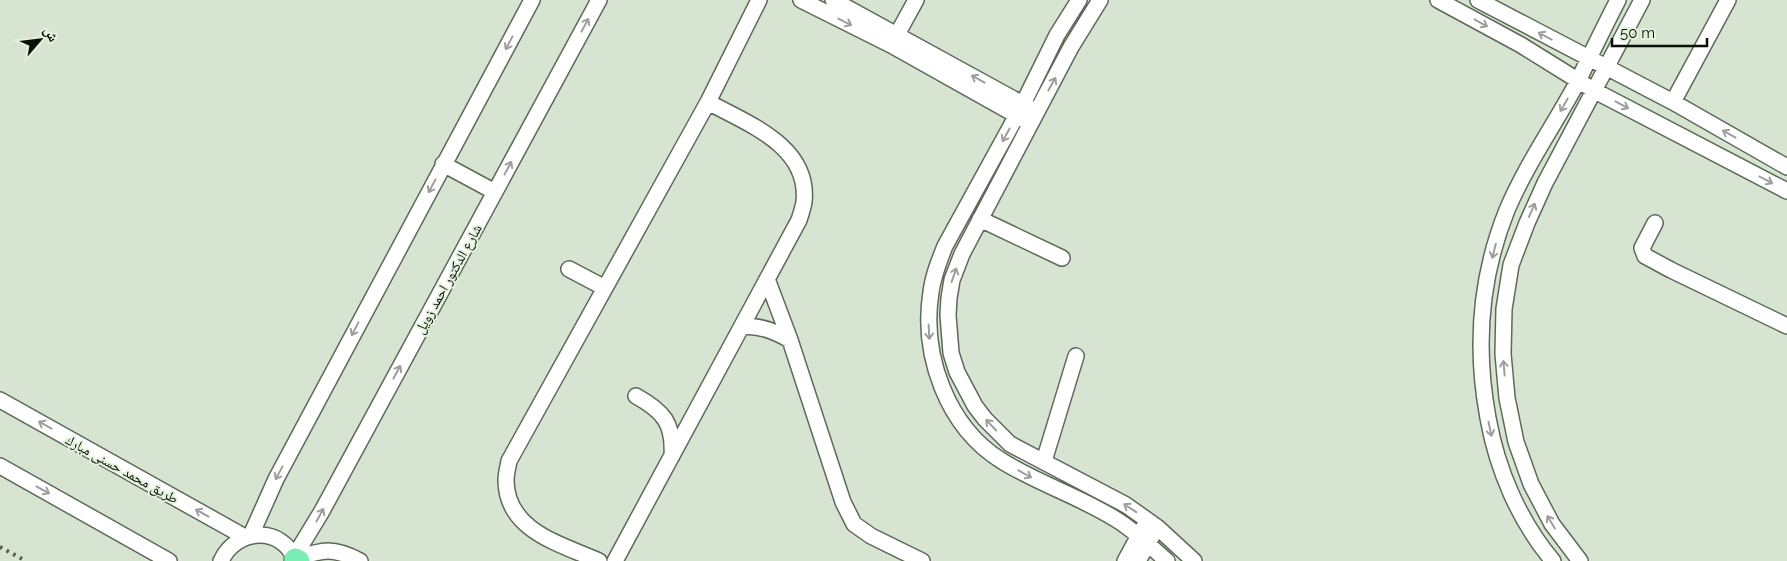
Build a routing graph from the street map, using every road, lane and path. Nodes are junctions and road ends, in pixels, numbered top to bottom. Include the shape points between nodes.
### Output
1 (532, 0) edge
2 (599, 0) edge
3 (759, 0) edge
4 (801, 0) edge
5 (833, 0) edge
6 (916, 0) edge
7 (1079, 0) edge
8 (1100, 0) edge
9 (1438, 0) edge
10 (1478, 0) edge
11 (1618, 0) edge
12 (1642, 0) edge
13 (1728, 0) edge
14 (894, 40) junction
15 (1588, 59) junction
16 (1606, 69) junction
17 (1578, 80) junction
18 (1595, 91) junction
19 (708, 102) junction
20 (1673, 102) junction
21 (1027, 113) junction
22 (443, 164) junction
23 (1787, 167) edge
24 (495, 192) junction
25 (1787, 192) edge
26 (980, 219) junction
27 (1655, 223) dead end
28 (1062, 258) dead end
29 (569, 269) dead end
30 (767, 279) junction
31 (605, 288) junction
32 (1787, 326) edge
33 (742, 328) junction
34 (790, 340) junction
35 (1076, 356) dead end
36 (636, 396) dead end
37 (0, 400) edge
38 (672, 457) junction
39 (1044, 461) junction
40 (0, 466) edge
41 (1152, 524) junction
42 (248, 536) junction
43 (1143, 540) junction
44 (296, 559) edge
45 (169, 561) edge
46 (221, 561) edge
47 (360, 561) edge
48 (600, 561) edge
49 (616, 561) edge
50 (922, 561) edge
51 (1126, 561) edge
52 (1138, 561) edge
53 (1167, 561) edge
54 (1194, 561) edge
55 (1553, 561) edge
56 (1580, 561) edge

1 -> 22 street
24 -> 2 street, شارع الدكتور احمد زويل
3 - 19 street
4 -> 14 street
5 - 14 street
6 - 14 street
7 - 21 street via 1057,35
21 -> 8 street via 1055,80 1070,47
9 -> 17 street
15 -> 10 street
11 - 15 street
12 - 16 street
13 - 20 street
14 - 21 street
15 - 16 street
15 - 17 street
16 - 18 street
16 - 20 street
17 - 18 street
17 -> 55 street via 1508,210 1489,268 1482,313 1483,390 1491,434 1505,478 1524,519
18 -> 25 street
56 -> 18 street via 1552,524 1531,484 1516,442 1507,398 1503,336 1511,265 1545,183
19 - 30 street via 787,149 798,165 804,183 804,202 799,220
19 - 31 street
23 -> 20 street
21 - 26 street
21 -> 43 street via 945,246 936,268 929,316 934,365 959,420 978,442 1002,461 1117,520
22 - 24 street
22 -> 42 street
44 -> 24 street, شارع الدكتور احمد زويل
26 - 28 street
39 -> 26 street via 1010,444 985,419 956,372 948,315 952,280
27 - 32 street via 1642,248 1645,256
29 - 31 street
30 - 33 street
30 - 34 street
31 - 48 street via 509,461 506,480 508,499 517,516 531,530
33 - 34 street via 760,328
33 - 38 street
34 - 50 street via 854,524
35 - 39 street
36 - 38 street via 654,406 664,417 670,429
42 -> 37 street, طريق محمد حسنى مبارك
38 - 49 street
41 -> 39 street via 1106,494
40 -> 45 street
41 - 43 street
41 - 54 street
42 - 44 street via 264,535 276,539
42 - 46 street via 233,543
43 - 51 street
43 - 52 street
43 - 53 street
44 - 47 street via 335,550

